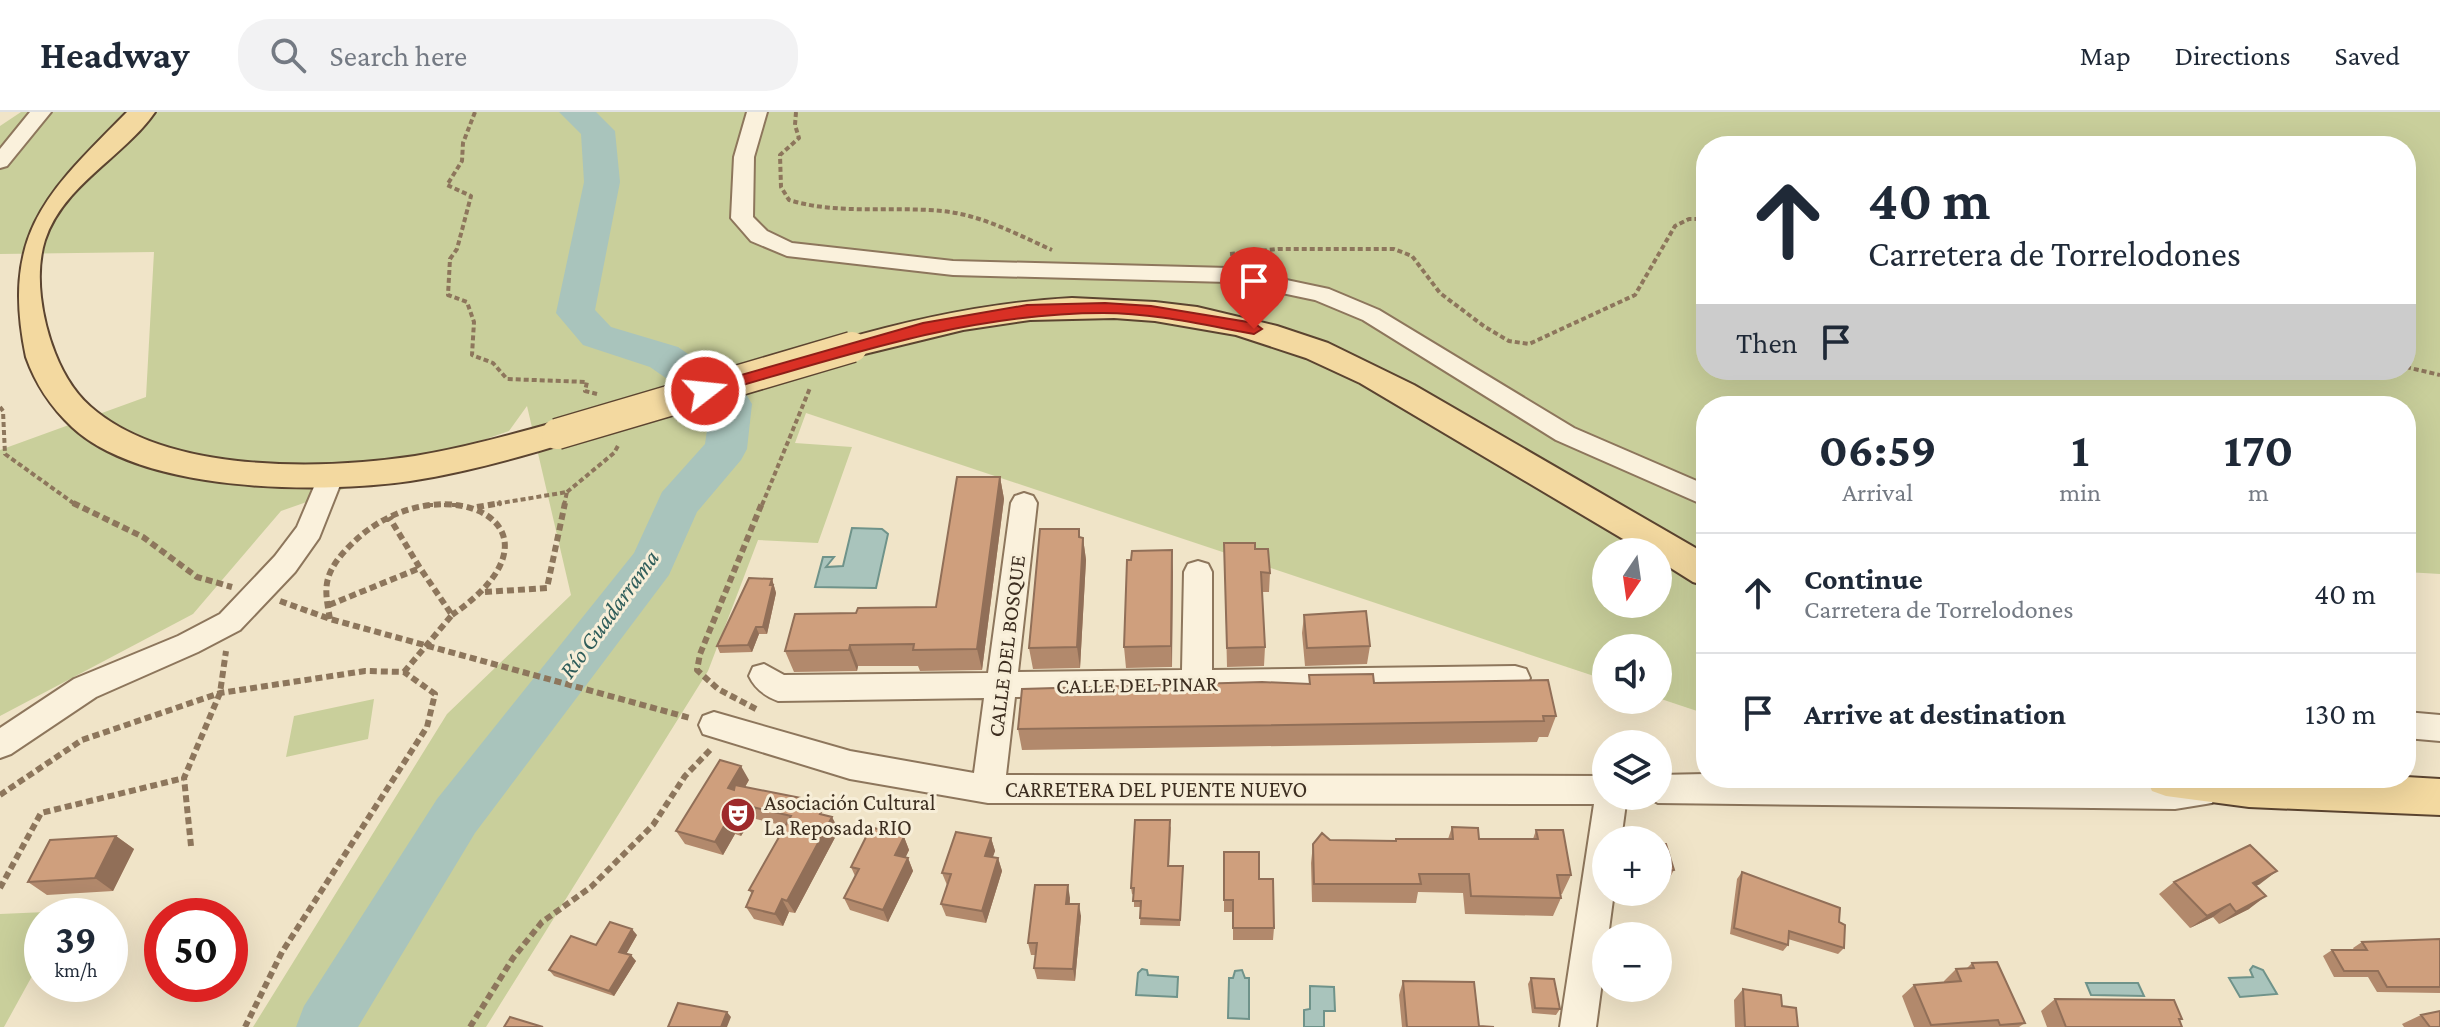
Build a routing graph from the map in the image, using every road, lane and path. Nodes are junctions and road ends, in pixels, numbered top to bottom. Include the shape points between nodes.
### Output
1 (41, 112) edge
2 (142, 112) edge
3 (475, 112) edge
4 (757, 112) edge
5 (796, 112) edge
6 (0, 162) edge
7 (1696, 219) edge
8 (1062, 250) dead end
9 (1224, 255) dead end
10 (2416, 367) edge
11 (2440, 375) edge
12 (810, 388) dead end
13 (609, 397) dead end
14 (0, 407) edge
15 (1454, 424) junction
16 (622, 440) dead end
17 (331, 475) junction
18 (567, 492) junction
19 (1696, 492) edge
20 (1024, 503) dead end
21 (477, 507) junction
22 (389, 517) junction
23 (1622, 538) edge
24 (1696, 566) edge
25 (420, 568) junction
26 (1198, 572) dead end
27 (1672, 572) edge
28 (1696, 588) edge
29 (484, 592) junction
30 (258, 594) junction
31 (329, 605) junction
32 (452, 615) junction
33 (330, 619) junction
34 (230, 622) junction
35 (427, 645) junction
36 (404, 672) junction
37 (764, 676) dead end
38 (1515, 678) edge
39 (1197, 683) junction
40 (1001, 685) junction
41 (220, 693) junction
42 (758, 710) dead end
43 (2416, 726) edge
44 (724, 728) junction
45 (2440, 728) edge
46 (0, 745) edge
47 (184, 778) junction
48 (2416, 779) edge
49 (2440, 781) edge
50 (1731, 788) edge
51 (1984, 788) edge
52 (2241, 788) edge
53 (988, 789) junction
54 (1672, 789) edge
55 (2249, 789) junction
56 (1592, 790) edge
57 (0, 795) edge
58 (2440, 797) edge
59 (1609, 810) edge
60 (191, 846) dead end
61 (0, 888) edge
62 (245, 1027) edge
63 (470, 1027) edge
64 (1578, 1027) edge

1 - 6 street
2 - 17 main road via 65,188 31,239 26,270 31,325 51,385 94,426 156,456 218,470
3 - 13 path via 462,161 447,185 471,196 450,259 448,295 467,302 474,322 472,355 493,363 507,379 587,382 585,391
4 - 19 street via 744,157 742,218 759,236 787,249 953,268 1229,275 1321,294 1371,315 1565,434
5 - 8 path via 799,138 780,155 781,187 789,200 812,207 943,211 986,220 1047,249
7 - 9 path via 1675,226 1635,295 1529,344 1509,341 1485,327 1440,293 1412,256 1394,249 1278,249
10 - 11 path
12 - 42 path via 697,670 718,689
14 - 30 path via 5,454 65,497 143,537 197,577
15 - 17 main road, bridge via 1356,368 1234,323 1105,308 1027,310 852,347 455,460
15 - 23 main road
15 - 24 main road
16 - 18 path
17 - 30 street via 309,531
18 - 21 path
18 - 29 path via 547,588
20 - 40 street, CALLE DEL BOSQUE
21 - 22 path via 421,506
21 - 29 path via 499,523 506,543 501,567
22 - 25 path
22 - 31 path via 360,535 338,558 327,583
25 - 31 path
25 - 32 path
26 - 39 street
27 - 28 main road
29 - 32 path
30 - 33 path
30 - 34 street
31 - 33 path
32 - 35 path
33 - 35 path
34 - 41 path
34 - 46 street via 85,688
35 - 36 path
35 - 44 path
36 - 41 path via 365,671
36 - 62 path via 435,694 427,727 282,952
37 - 40 street, CALLE DEL PINAR via 778,688
38 - 39 street, CALLE DEL PINAR
39 - 40 street, CALLE DEL PINAR
40 - 53 street, CALLE DEL BOSQUE
41 - 47 path
41 - 57 path via 82,740
43 - 45 street
44 - 53 street, CARRETERA DEL PUENTE NUEVO via 850,765
44 - 63 path via 653,825 591,887 542,922
47 - 60 path
47 - 61 path via 41,813
48 - 49 main road
50 - 54 street
51 - 55 street via 2175,795
52 - 55 main road
53 - 56 street, CARRETERA DEL PUENTE NUEVO
55 - 58 main road
59 - 64 street

